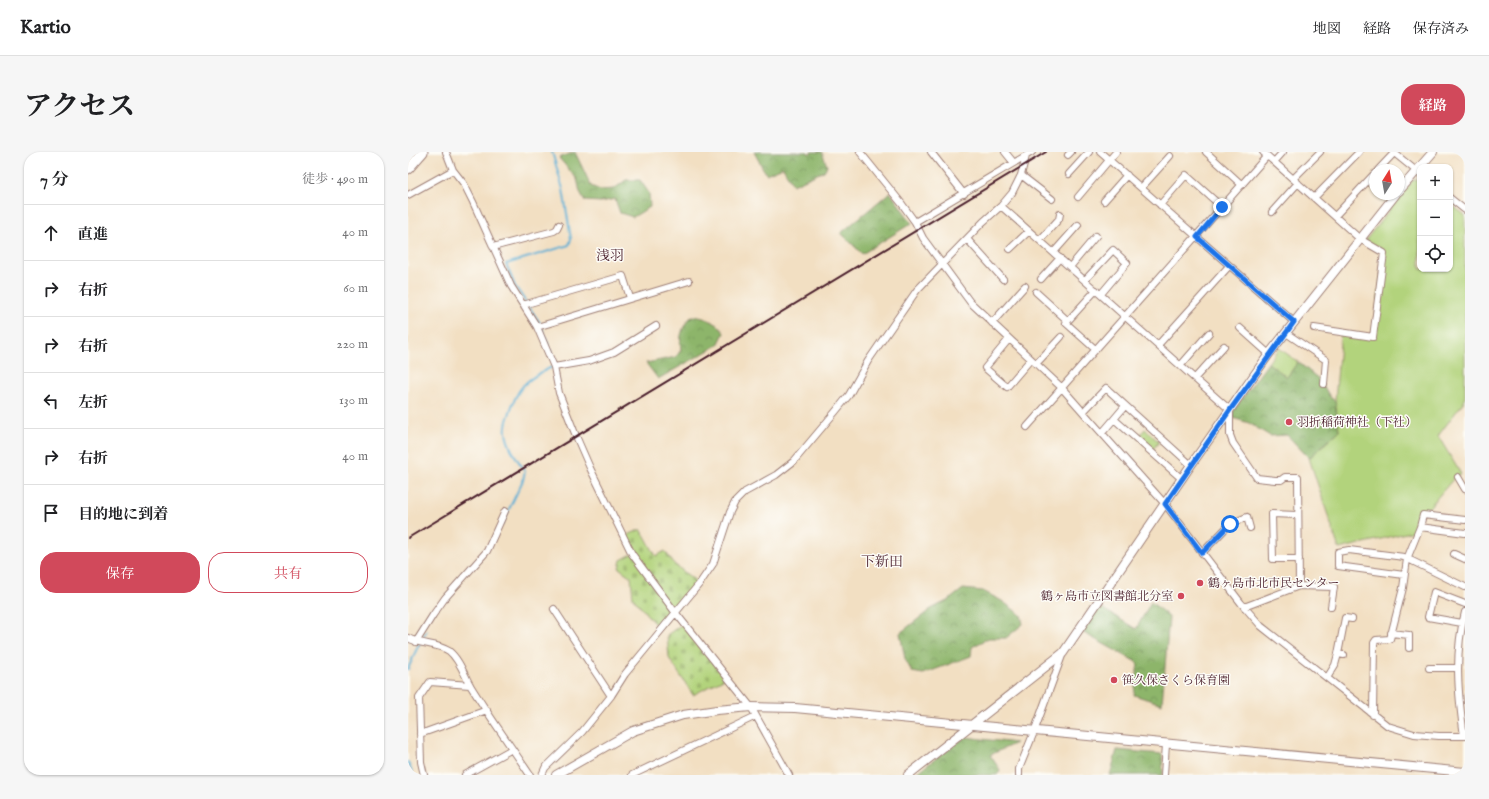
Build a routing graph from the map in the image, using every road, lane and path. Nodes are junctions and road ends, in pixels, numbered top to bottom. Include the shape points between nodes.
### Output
1 (423, 152) edge
2 (446, 152) edge
3 (860, 152) edge
4 (931, 152) edge
5 (1005, 152) edge
6 (1032, 152) edge
7 (1089, 152) edge
8 (1100, 152) edge
9 (1116, 152) edge
10 (1206, 152) edge
11 (1283, 152) edge
12 (1320, 152) edge
13 (1359, 152) edge
14 (1394, 152) edge
15 (1433, 152) edge
16 (1265, 154) edge
17 (1026, 156) junction
18 (1170, 156) dead end
19 (1110, 160) junction
20 (1274, 162) junction
21 (1014, 163) junction
22 (1383, 164) edge
23 (1424, 164) edge
24 (408, 169) edge
25 (453, 170) junction
26 (1417, 171) edge
27 (1417, 173) edge
28 (1069, 174) dead end
29 (1022, 175) junction
30 (1127, 176) junction
31 (1369, 179) edge
32 (1296, 181) junction
33 (1242, 184) junction
34 (1405, 185) edge
35 (1141, 188) junction
36 (964, 194) junction
37 (408, 195) edge
38 (1078, 197) dead end
39 (1314, 198) junction
40 (1052, 199) dead end
41 (1391, 200) edge
42 (1452, 200) edge
43 (1104, 201) dead end
44 (1160, 205) junction
45 (1001, 206) junction
46 (1222, 207) junction
47 (1465, 210) edge
48 (1272, 212) dead end
49 (1060, 214) dead end
50 (1335, 216) junction
51 (915, 222) junction
52 (559, 225) dead end
53 (1078, 225) dead end
54 (1029, 231) junction
55 (1096, 236) dead end
56 (1197, 237) junction
57 (967, 238) junction
58 (1360, 239) junction
59 (1040, 240) junction
60 (493, 247) junction
61 (1010, 248) dead end
62 (1054, 252) junction
63 (1060, 258) junction
64 (942, 263) junction
65 (1229, 266) junction
66 (1070, 267) junction
67 (1003, 279) dead end
68 (1041, 279) dead end
69 (1085, 280) junction
70 (689, 281) dead end
71 (1025, 286) dead end
72 (1096, 290) junction
73 (1036, 292) dead end
74 (1101, 294) junction
75 (630, 298) junction
76 (523, 305) junction
77 (1125, 315) junction
78 (1068, 321) junction
79 (1294, 322) junction
80 (992, 323) junction
81 (656, 326) dead end
82 (537, 327) junction
83 (1240, 328) dead end
84 (1314, 328) dead end
85 (1286, 332) junction
86 (1208, 333) dead end
87 (1060, 337) dead end
88 (1009, 339) junction
89 (1158, 345) junction
90 (1224, 346) dead end
91 (1095, 349) junction
92 (1270, 354) junction
93 (1031, 359) junction
94 (1036, 364) junction
95 (1180, 365) junction
96 (554, 367) junction
97 (1195, 378) junction
98 (1324, 384) dead end
99 (1061, 387) junction
100 (1125, 406) junction
101 (1230, 410) junction
102 (1083, 412) junction
103 (1114, 419) junction
104 (1027, 427) dead end
105 (1102, 433) junction
106 (1191, 465) junction
107 (1458, 477) dead end
108 (1182, 479) junction
109 (1465, 489) edge
110 (1165, 504) junction
111 (505, 511) dead end
112 (1297, 515) junction
113 (1465, 520) edge
114 (1420, 527) junction
115 (1250, 528) dead end
116 (1465, 533) edge
117 (1202, 553) junction
118 (1454, 554) dead end
119 (1407, 558) junction
120 (1299, 559) junction
121 (1465, 559) edge
122 (1404, 575) junction
123 (1299, 586) junction
124 (1465, 587) edge
125 (1465, 604) edge
126 (1244, 607) junction
127 (1331, 607) dead end
128 (554, 609) dead end
129 (675, 612) junction
130 (1465, 612) edge
131 (1352, 619) dead end
132 (1462, 623) junction
133 (1391, 633) junction
134 (408, 638) edge
135 (416, 642) junction
136 (1409, 648) dead end
137 (1063, 653) junction
138 (1429, 668) dead end
139 (1457, 668) junction
140 (1327, 678) junction
141 (470, 685) junction
142 (611, 696) junction
143 (751, 708) junction
144 (487, 710) junction
145 (1373, 715) junction
146 (756, 716) junction
147 (972, 726) junction
148 (1034, 732) junction
149 (420, 734) junction
150 (1465, 736) edge
151 (1166, 744) junction
152 (512, 749) junction
153 (1019, 772) edge
154 (1465, 772) edge
155 (424, 775) edge
156 (465, 775) edge
157 (530, 775) edge
158 (542, 775) edge
159 (556, 775) edge
160 (632, 775) edge
161 (789, 775) edge
162 (908, 775) edge
163 (1015, 775) edge
164 (1164, 775) edge

1 - 24 main road
2 - 25 street
3 - 51 street
4 - 36 street
5 - 21 street
6 - 17 street
7 - 28 street
8 - 19 street
9 - 19 street
10 - 33 street
11 - 20 street
12 - 32 street
13 - 39 street
14 - 22 street
14 - 26 street
15 - 23 street
16 - 20 street
16 - 33 street
17 - 21 street
17 - 29 street
18 - 35 street
19 - 30 street
19 - 38 street
20 - 32 street
21 - 36 street
25 - 37 street
25 - 60 street via 464,184
27 - 34 street
29 - 40 street
29 - 45 street
30 - 35 street
30 - 43 street
31 - 50 street
32 - 39 street
32 - 48 street
33 - 46 street
35 - 44 street
36 - 51 street
39 - 50 street
41 - 58 street
42 - 47 street
44 - 46 street via 1186,175
44 - 56 street
45 - 54 street
45 - 57 street
46 - 56 street
49 - 59 street via 1059,219
50 - 58 street
51 - 64 street via 923,238
52 - 60 street via 554,231
53 - 62 street
54 - 59 street
54 - 61 street
55 - 66 street
56 - 65 street
56 - 77 street
57 - 64 street
57 - 67 street
58 - 79 street
58 - 84 street via 1384,253 1373,337
59 - 62 street
60 - 76 street
62 - 63 street
63 - 66 street
63 - 68 street
64 - 80 street via 970,302
64 - 129 street via 909,300 868,361 850,395 794,461 776,475 745,492 735,502 713,564
65 - 79 street
65 - 89 street
66 - 69 street
69 - 72 street
69 - 74 street via 1113,250 1127,263
70 - 75 street
71 - 80 street
72 - 74 street
72 - 78 street
73 - 78 street
74 - 77 street
75 - 76 street via 623,276
75 - 82 street
76 - 82 street
77 - 89 street
77 - 91 street
78 - 91 street via 1066,323
79 - 85 street
80 - 88 street
81 - 96 street via 614,352 589,361
82 - 96 street
83 - 92 street
85 - 92 street
85 - 98 street via 1326,360
86 - 95 street
87 - 94 street
88 - 93 street
88 - 93 street via 985,368 1007,387
89 - 95 street
90 - 97 street
91 - 99 street
92 - 101 street
93 - 94 street
94 - 99 street
95 - 97 street
96 - 129 street via 559,393 576,436 632,554
97 - 101 street
99 - 102 street
99 - 104 street
100 - 102 street via 1106,388
100 - 103 street
100 - 106 street
101 - 106 street
101 - 112 street via 1230,435 1233,443 1257,478 1281,480 1285,477 1298,477
102 - 105 street
103 - 105 street
103 - 108 street
105 - 110 street
106 - 108 street
107 - 109 street
108 - 110 street
110 - 117 street
110 - 137 street
111 - 135 street via 487,551 445,598
112 - 120 street
112 - 120 street via 1272,514 1273,558
113 - 114 street via 1423,515
114 - 116 street
114 - 119 street
115 - 117 street via 1247,517 1230,524
117 - 126 street
118 - 121 street
119 - 122 street
119 - 122 street via 1349,550 1338,552 1338,566
119 - 124 street
120 - 123 street
122 - 133 street
123 - 126 street
123 - 127 street via 1334,586
125 - 132 street via 1434,592 1428,617
126 - 140 street via 1261,626
128 - 142 street
129 - 142 street via 624,674
129 - 143 street
130 - 132 street
131 - 140 street via 1344,618 1341,655
132 - 139 street
133 - 136 street via 1409,635
133 - 145 street via 1390,639 1376,640 1374,643
134 - 135 street
135 - 141 street via 438,646 449,652
137 - 147 street
137 - 148 street
138 - 139 street
139 - 150 street
140 - 145 street
141 - 144 street
141 - 149 street via 430,682 419,698
142 - 158 street via 582,732 545,768
143 - 146 street
143 - 147 street via 795,708
143 - 159 street via 683,715 633,731
144 - 149 street
144 - 152 street
145 - 150 street via 1388,726 1403,732
146 - 160 street
146 - 161 street
147 - 148 street
147 - 162 street
148 - 151 street
148 - 153 street
149 - 155 street via 420,762
151 - 154 street
151 - 164 street
152 - 156 street
152 - 157 street
153 - 163 street

